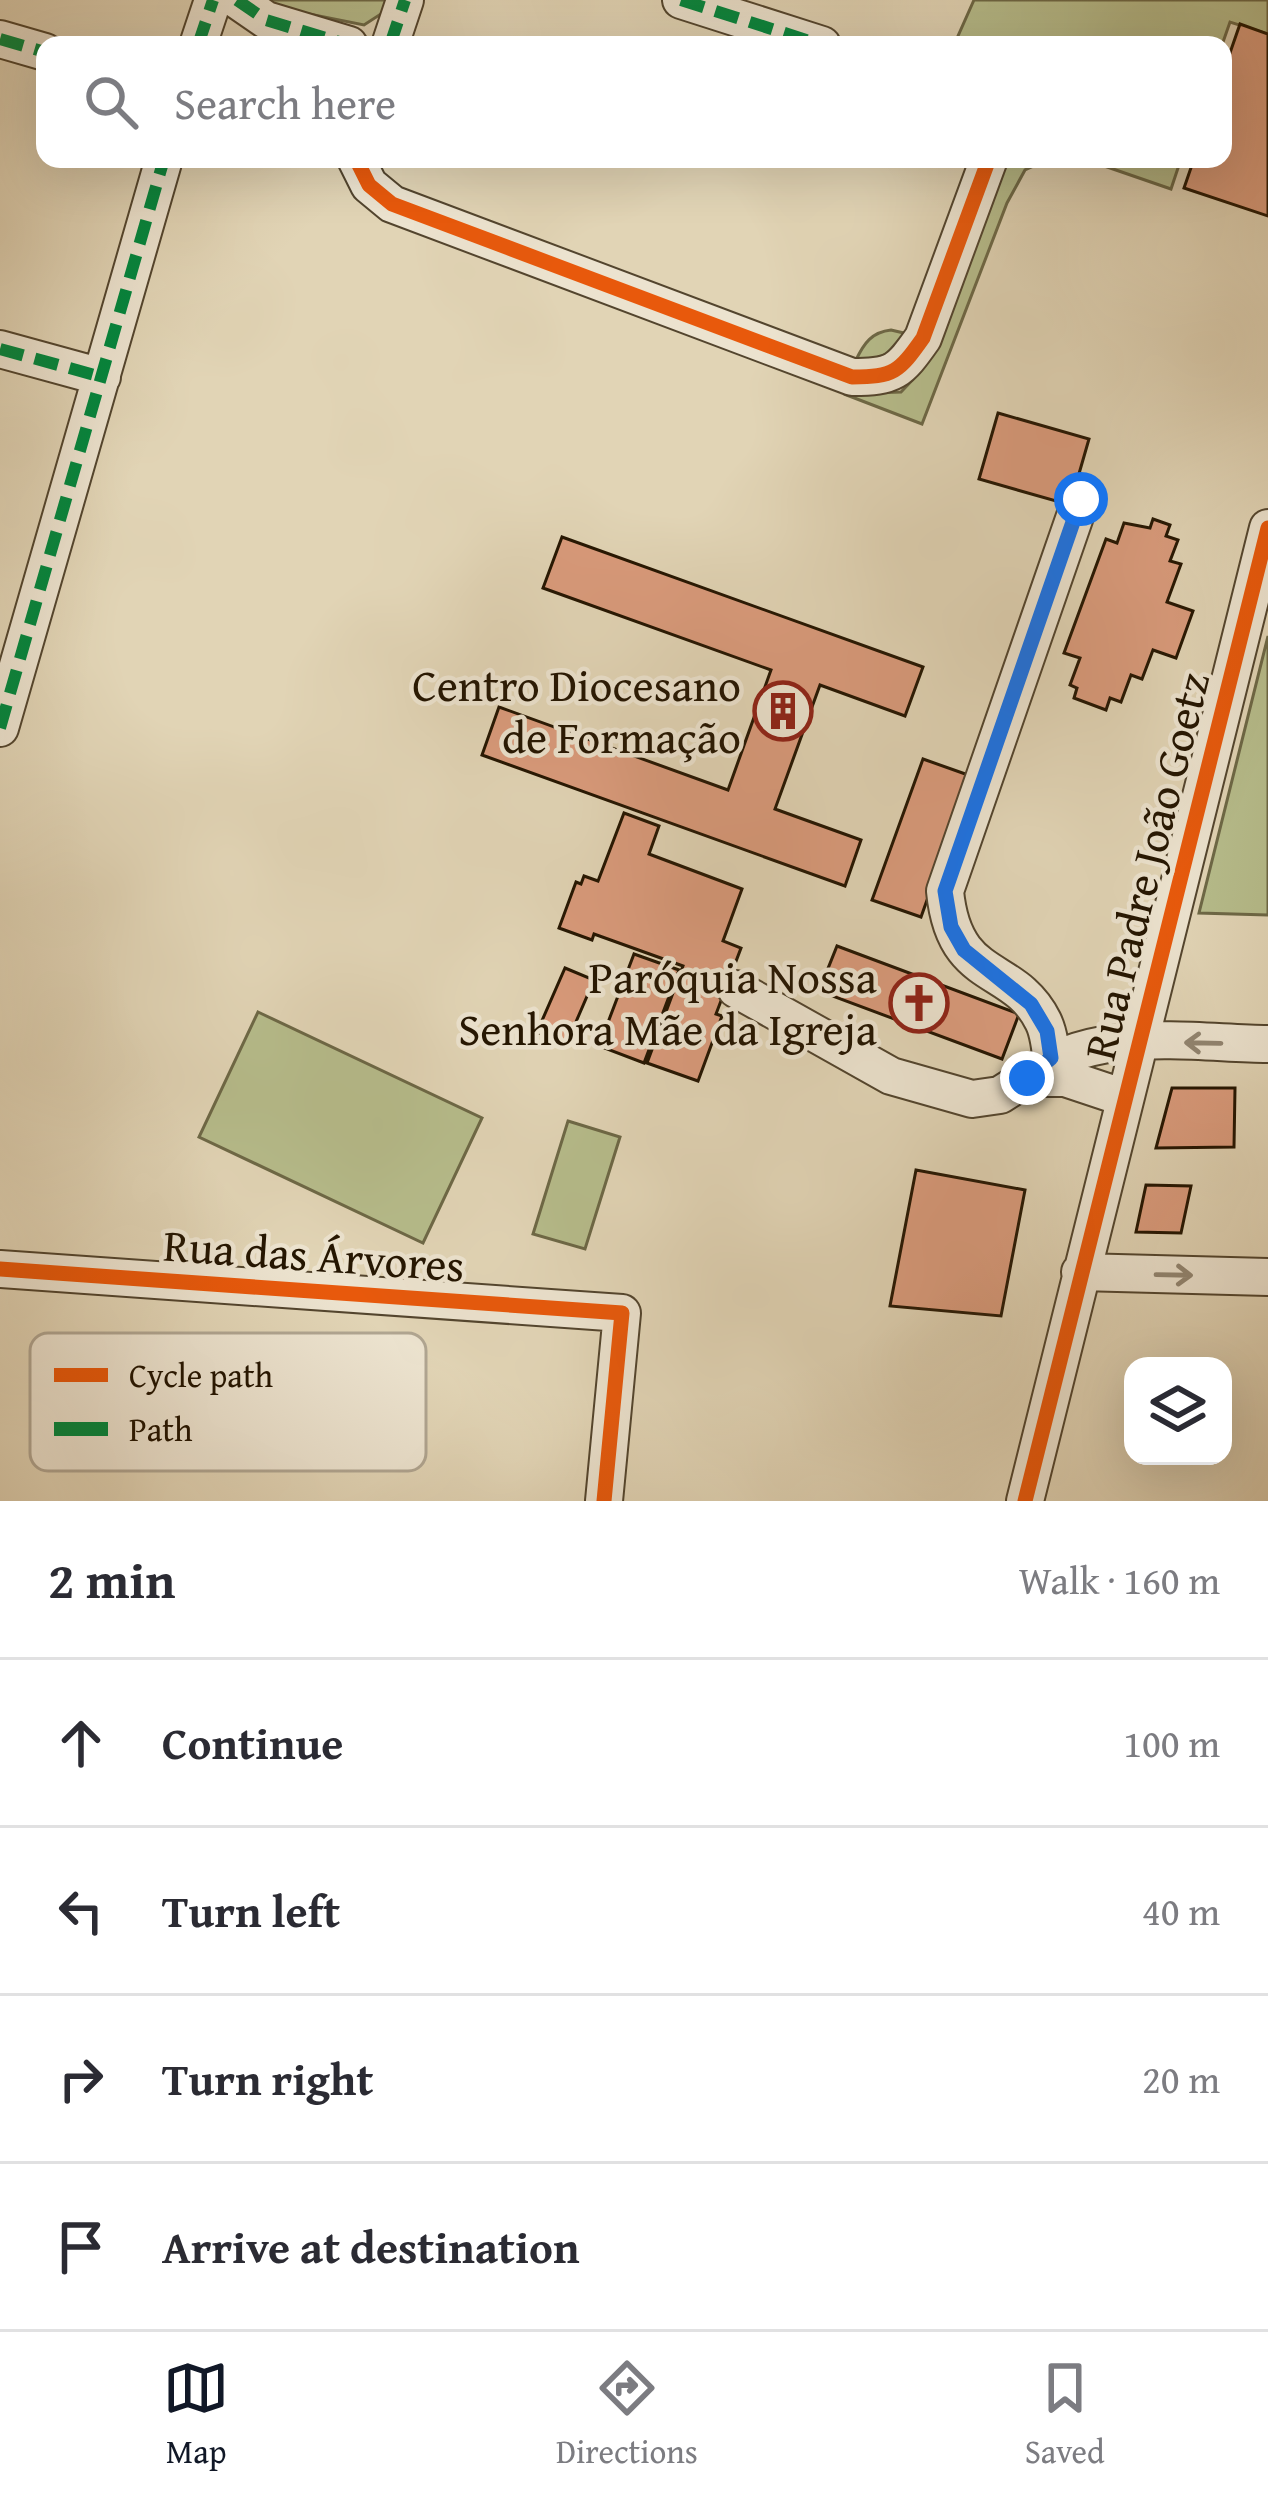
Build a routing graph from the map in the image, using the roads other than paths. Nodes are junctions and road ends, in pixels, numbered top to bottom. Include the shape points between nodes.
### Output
1 (212, 0) edge
2 (237, 0) edge
3 (404, 0) edge
4 (681, 0) edge
5 (201, 36) edge
6 (320, 36) edge
7 (393, 36) edge
8 (794, 36) edge
9 (0, 38) edge
10 (36, 49) edge
11 (161, 168) edge
12 (986, 168) edge
13 (363, 172) edge
14 (0, 349) edge
15 (102, 377) junction
16 (1081, 499) dead end
17 (1268, 528) edge
18 (9, 668) edge
19 (0, 728) edge
20 (736, 989) dead end
21 (1138, 1041) junction
22 (1268, 1045) edge
23 (1044, 1071) junction
24 (1124, 1098) junction
25 (0, 1269) edge
26 (1080, 1272) junction
27 (1268, 1277) edge
28 (604, 1501) edge
29 (1025, 1501) edge

1 - 5 street
2 - 6 street via 266,20
3 - 7 street
4 - 8 street
9 - 10 street
11 - 15 street
12 - 13 street via 923,338 886,376 852,376 392,204
14 - 15 street
15 - 18 street
16 - 23 street via 945,891 964,950 1031,1004 1047,1031
17 - 21 street, Rua Padre João Goetz
18 - 19 street
20 - 23 street via 891,1076 972,1099 1000,1095
22 -> 21 street
21 - 23 street via 1081,1049
21 - 24 street, Rua Padre João Goetz
23 - 24 street
24 - 26 street, Rua Padre João Goetz
25 - 28 street, Rua das Árvores via 622,1313
26 -> 27 street
26 - 29 street, Rua Padre João Goetz

